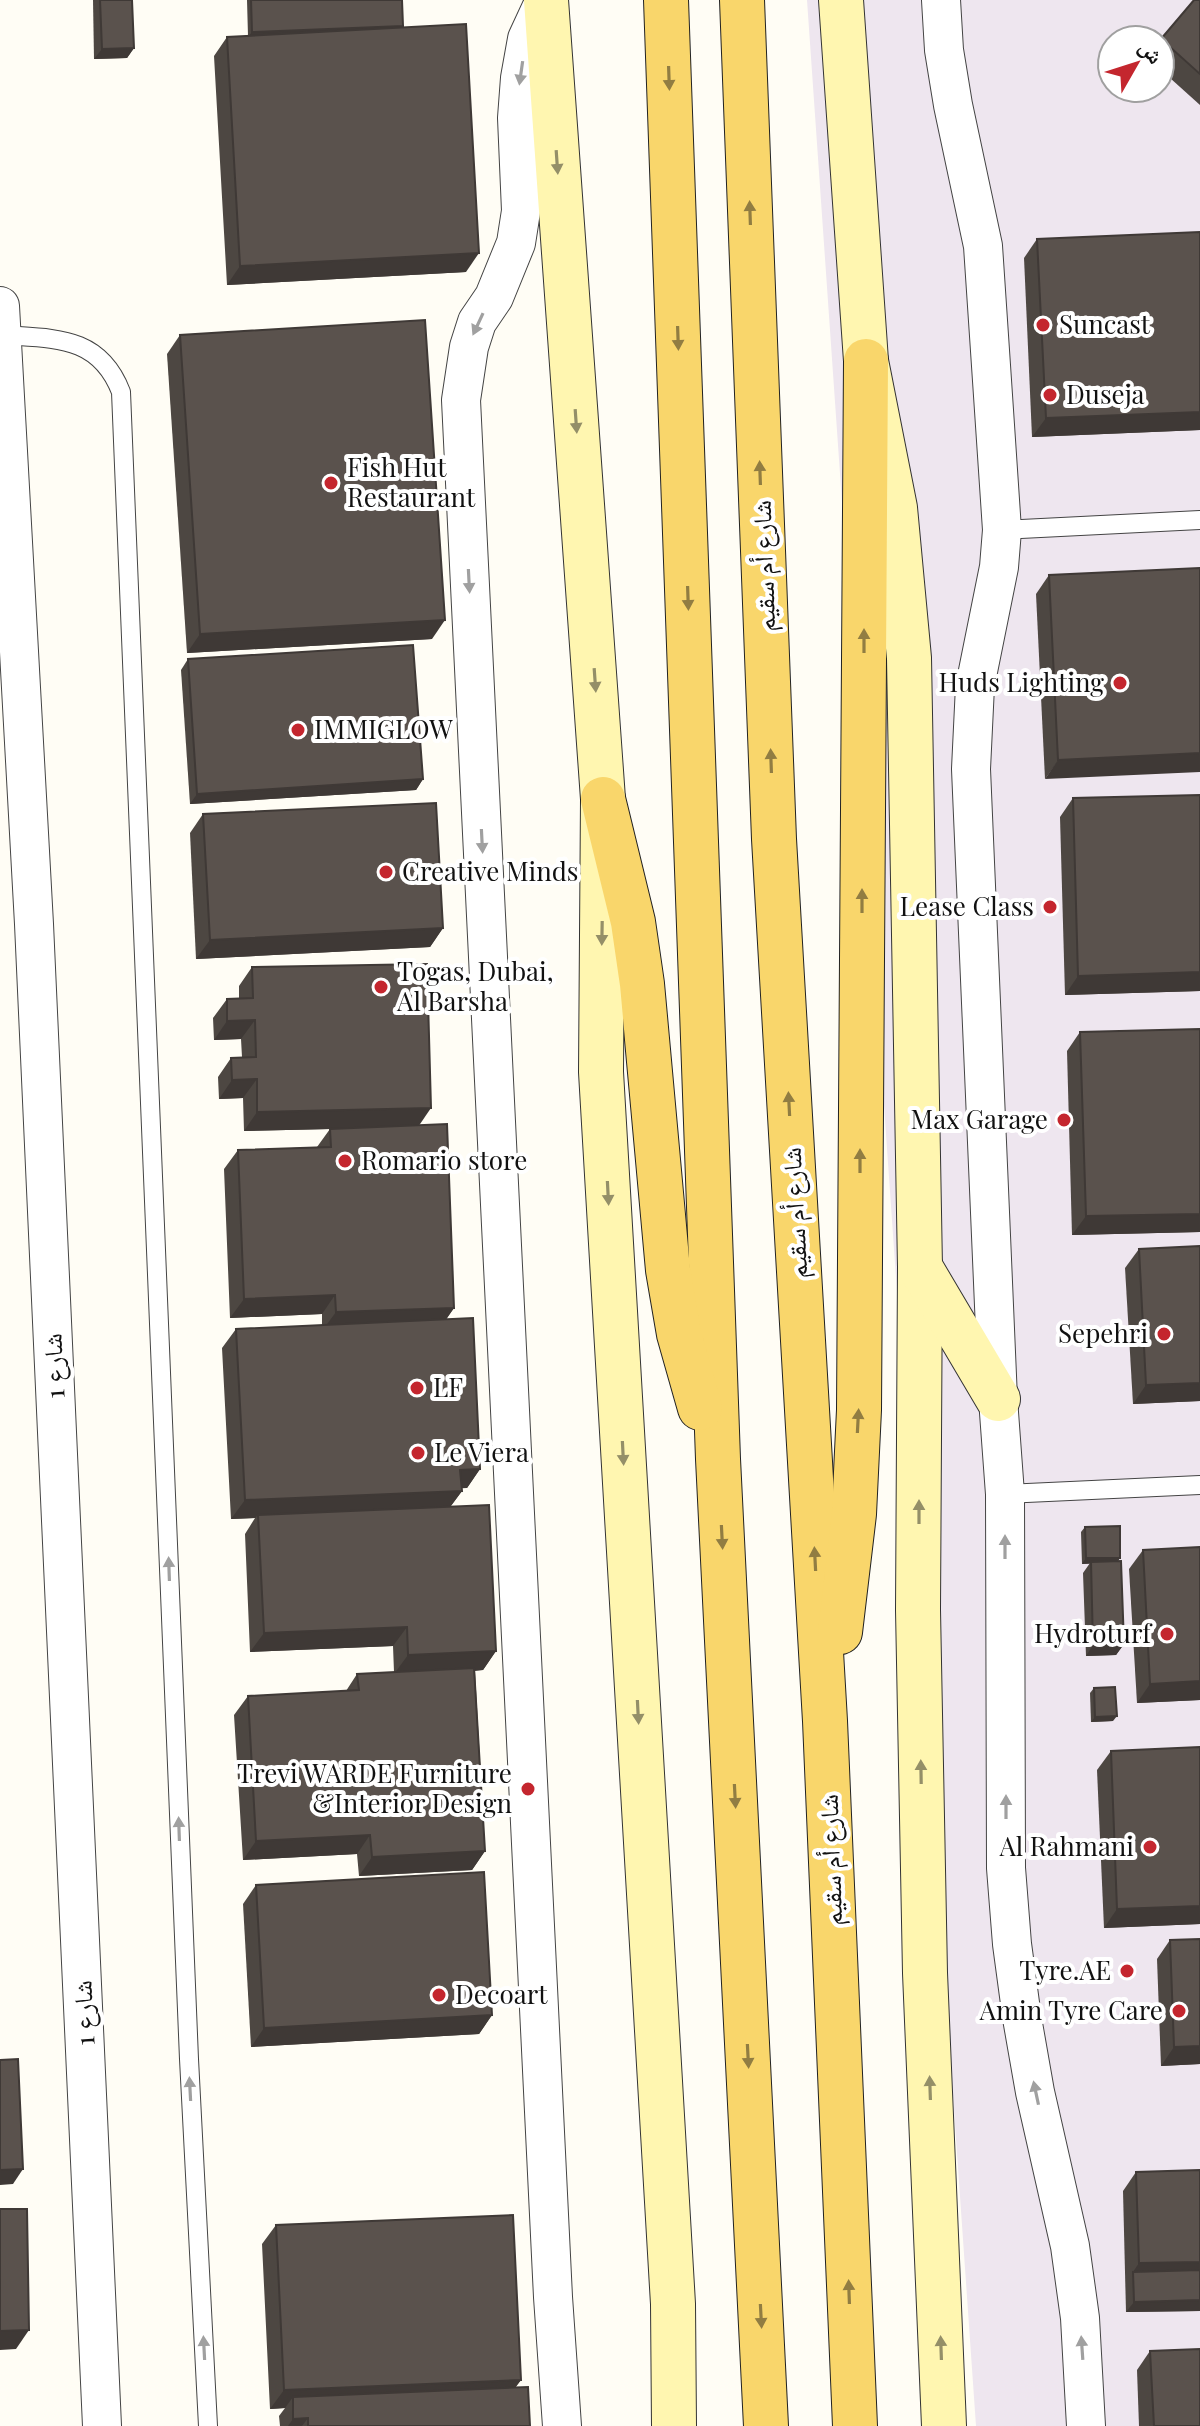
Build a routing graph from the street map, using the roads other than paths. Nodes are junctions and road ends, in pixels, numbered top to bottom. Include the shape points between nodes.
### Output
1 (545, 0) edge
2 (666, 0) edge
3 (742, 0) edge
4 (841, 0) edge
5 (941, 0) edge
6 (1, 320) edge
7 (866, 361) junction
8 (1200, 520) edge
9 (1002, 530) junction
10 (603, 799) junction
11 (920, 1267) junction
12 (998, 1399) junction
13 (718, 1459) junction
14 (1200, 1485) edge
15 (1005, 1494) junction
16 (825, 1721) junction
17 (102, 2426) edge
18 (208, 2426) edge
19 (562, 2426) edge
20 (674, 2426) edge
21 (766, 2426) edge
22 (855, 2426) edge
23 (944, 2426) edge
24 (1086, 2426) edge

1 -> 10 main road
1 -> 19 street via 527,39 520,78 521,211 516,243 494,297 477,322 461,400
2 -> 13 main road
16 -> 3 main road, شارع أم سقيم via 774,839
4 - 7 main road
5 - 9 street via 953,105 983,246
6 - 17 street, شارع 1 via 34,924
18 -> 6 lane via 121,392 115,376 92,351
7 - 11 main road via 895,508 909,658
16 -> 7 main road via 852,1529 859,1410
8 - 9 lane
9 - 12 street via 975,686 971,769
10 - 13 main road via 640,968 668,1270 679,1334
10 -> 20 main road via 601,1072 673,2304
11 - 12 main road
23 -> 11 main road via 924,1957
12 - 15 street
13 -> 21 main road
14 - 15 lane
24 -> 15 street via 1070,2246 1035,2092 1012,1944 1006,1868
22 -> 16 main road, شارع أم سقيم

